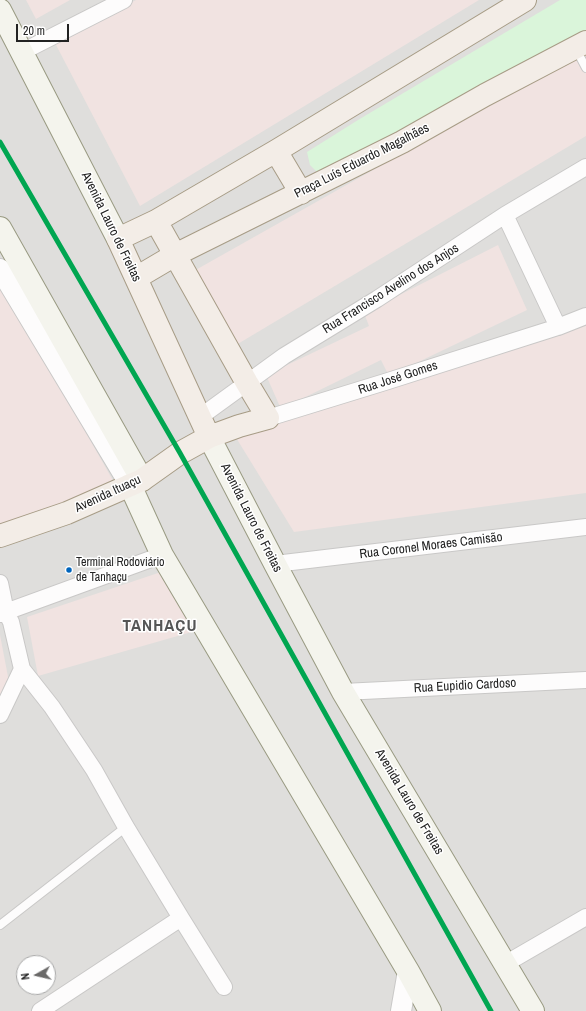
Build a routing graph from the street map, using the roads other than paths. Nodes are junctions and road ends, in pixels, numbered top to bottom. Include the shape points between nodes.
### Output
1 (124, 0) edge
2 (525, 0) edge
3 (0, 10) edge
4 (581, 45) edge
5 (22, 52) junction
6 (586, 68) edge
7 (276, 151) junction
8 (586, 167) edge
9 (301, 193) junction
10 (505, 216) junction
11 (156, 221) junction
12 (0, 228) edge
13 (118, 239) junction
14 (175, 255) junction
15 (0, 269) edge
16 (136, 278) junction
17 (586, 316) edge
18 (558, 327) junction
19 (247, 383) junction
20 (200, 417) junction
21 (268, 418) junction
22 (209, 437) junction
23 (136, 482) junction
24 (586, 527) edge
25 (0, 536) edge
26 (162, 555) junction
27 (275, 564) junction
28 (0, 583) edge
29 (3, 613) edge
30 (22, 670) junction
31 (586, 680) edge
32 (344, 692) junction
33 (0, 715) edge
34 (126, 827) junction
35 (586, 917) edge
36 (181, 918) junction
37 (0, 925) edge
38 (505, 964) junction
39 (408, 971) junction
40 (224, 987) dead end
41 (40, 1011) edge
42 (402, 1011) edge
43 (430, 1011) edge
44 (533, 1011) edge

1 - 5 street
2 - 7 main road
3 - 5 main road, Avenida Lauro de Freitas
4 - 6 lane
4 - 9 main road, Praça Luís Eduardo Magalhães via 402,142
5 - 13 main road, Avenida Lauro de Freitas
7 - 9 main road
7 - 11 main road
8 - 10 street, Rua Francisco Avelino dos Anjos
9 - 14 main road, Praça Luís Eduardo Magalhães
10 - 18 street
10 - 19 street, Rua Francisco Avelino dos Anjos via 378,299 284,356
11 - 13 main road
11 - 14 main road
12 - 23 main road
13 - 16 main road, Avenida Lauro de Freitas
14 - 16 main road, Praça Luís Eduardo Magalhães
14 - 19 main road
15 - 23 street
16 - 20 main road, Avenida Lauro de Freitas
17 - 18 street, Rua José Gomes
18 - 21 street, Rua José Gomes
19 - 20 street, Rua Francisco Avelino dos Anjos
19 - 21 main road
20 - 22 main road, Avenida Lauro de Freitas
21 - 22 main road, Rua José Gomes
22 - 23 main road, Avenida Ituaçu
22 - 27 main road, Avenida Lauro de Freitas
23 - 25 main road, Avenida Ituaçu via 67,513
23 - 26 main road
24 - 27 street, Rua Coronel Moraes Camisão
26 - 29 street
26 - 39 main road
27 - 32 main road, Avenida Lauro de Freitas
28 - 29 street
29 - 30 street via 11,622
30 - 33 street
30 - 34 street via 52,707 94,770
31 - 32 street, Rua Eupidio Cardoso
32 - 38 main road, Avenida Lauro de Freitas
34 - 36 street
34 - 37 lane
35 - 38 street
36 - 40 street
36 - 41 street
38 - 44 main road, Avenida Lauro de Freitas
39 - 42 street
39 - 43 main road

